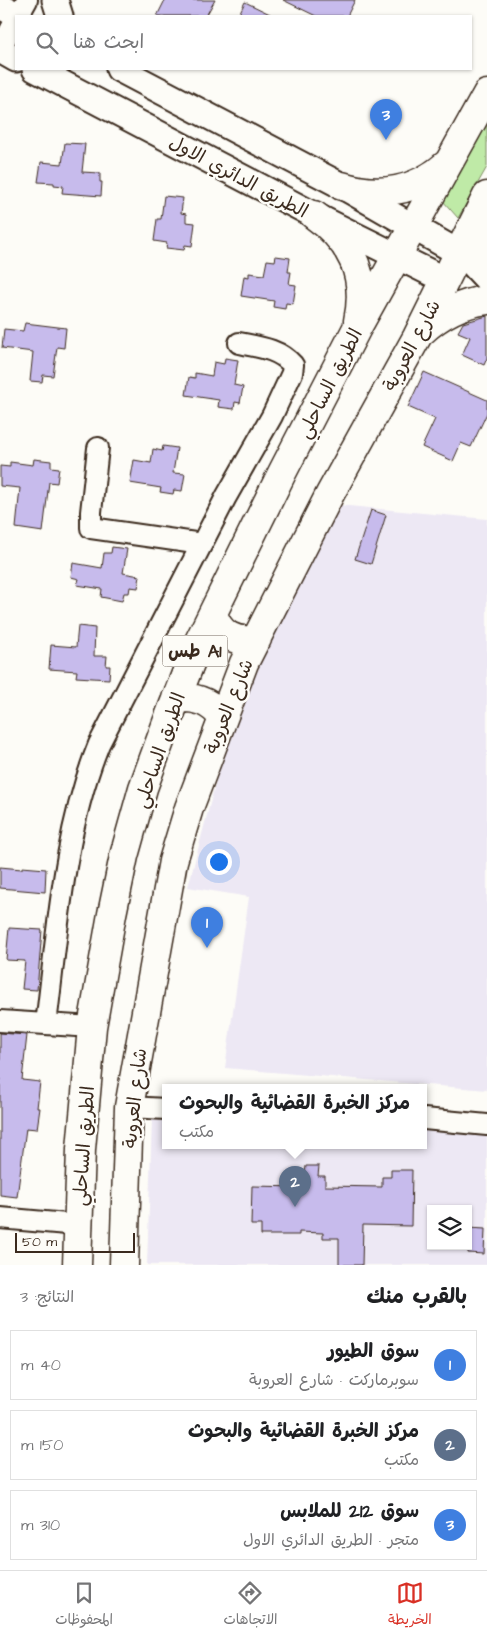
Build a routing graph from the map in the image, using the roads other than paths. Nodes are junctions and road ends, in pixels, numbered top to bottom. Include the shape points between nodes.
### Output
1 (27, 0) edge
2 (55, 0) edge
3 (0, 6) edge
4 (15, 15) edge
5 (19, 15) edge
6 (60, 15) edge
7 (15, 22) edge
8 (0, 50) edge
9 (15, 58) edge
10 (38, 70) edge
11 (121, 70) edge
12 (487, 94) edge
13 (450, 162) junction
14 (342, 186) junction
15 (485, 199) edge
16 (314, 215) junction
17 (414, 228) junction
18 (459, 253) junction
19 (487, 254) edge
20 (397, 256) junction
21 (445, 280) junction
22 (486, 288) edge
23 (357, 328) junction
24 (417, 337) junction
25 (239, 343) dead end
26 (98, 448) dead end
27 (202, 544) junction
28 (213, 613) junction
29 (257, 639) junction
30 (176, 698) junction
31 (223, 718) junction
32 (0, 1021) edge
33 (46, 1024) junction
34 (92, 1027) junction
35 (129, 1107) junction
36 (162, 1109) edge
37 (427, 1118) edge
38 (487, 1126) edge
39 (0, 1218) edge
40 (78, 1225) junction
41 (77, 1265) edge
42 (124, 1265) edge

1 - 5 street
2 - 6 main road
3 - 4 main road
7 - 8 street
8 - 9 main road
10 - 16 main road, الطريق الدائري الاول
11 - 14 main road, الطريق الدائري الاول
12 - 13 highway, الطريق الساحلي / طس A1
13 - 14 highway via 426,180 399,190 370,193
13 - 17 highway, الطريق الساحلي / طس A1
14 - 17 main road, الطريق الدائري الاول
15 - 18 highway, شارع العروبة / طس A1
15 - 19 highway via 481,222
16 - 20 main road, الطريق الدائري الاول
16 - 23 highway via 342,239 355,264 361,291
17 - 18 main road, الطريق الدائري الاول
17 - 20 highway, الطريق الساحلي / طس A1
18 - 21 highway, شارع العروبة / طس A1
18 - 22 street
20 - 21 main road, الطريق الدائري الاول
20 - 23 highway, الطريق الساحلي / طس A1
21 - 22 street
21 - 24 highway, شارع العروبة / طس A1
22 - 24 highway via 443,314
23 - 28 highway, الطريق الساحلي / طس A1
24 - 29 highway, شارع العروبة / طس A1 via 330,494
25 - 27 street via 285,356 292,365 292,373
26 - 27 street via 91,528
27 - 33 street via 99,744 88,772 72,831
28 - 29 highway via 219,627 230,637 243,641
28 - 30 highway, الطريق الساحلي / طس A1
29 - 31 highway, شارع العروبة / طس A1
30 - 31 highway via 205,701
30 - 34 highway, الطريق الساحلي / طس A1 via 143,788 124,856
31 - 35 highway, شارع العروبة / طس A1 via 189,808 174,861
32 - 33 street
33 - 34 street
34 - 40 highway, الطريق الساحلي / طس A1
35 - 36 street
35 - 42 highway, شارع العروبة / طس A1
37 - 38 street
39 - 40 street
40 - 41 highway, الطريق الساحلي / طس A1

